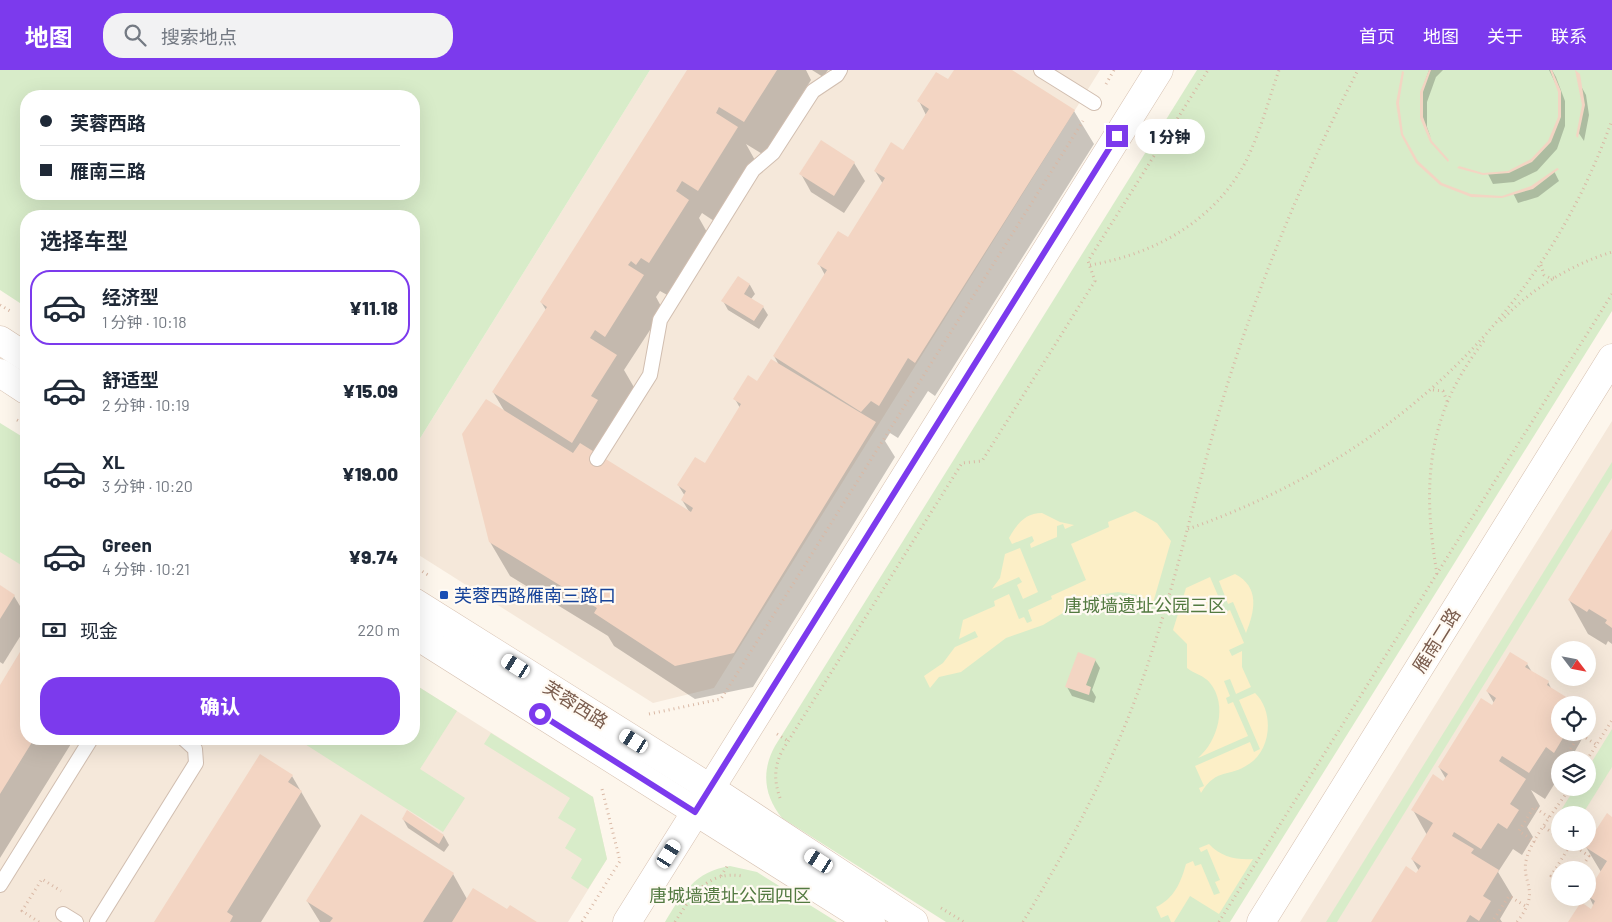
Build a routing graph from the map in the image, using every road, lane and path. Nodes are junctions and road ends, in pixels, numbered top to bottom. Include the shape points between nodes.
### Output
1 (840, 70) edge
2 (1041, 70) edge
3 (1114, 70) edge
4 (1159, 70) edge
5 (1208, 70) edge
6 (1279, 70) edge
7 (1358, 70) edge
8 (1094, 103) junction
9 (1612, 120) edge
10 (1612, 252) edge
11 (1542, 262) junction
12 (1090, 265) junction
13 (1557, 277) junction
14 (1612, 294) edge
15 (0, 340) edge
16 (20, 353) edge
17 (1612, 358) edge
18 (0, 373) edge
19 (20, 386) edge
20 (1430, 392) junction
21 (1447, 404) junction
22 (597, 459) dead end
23 (1188, 529) junction
24 (420, 570) edge
25 (1437, 574) junction
26 (431, 576) dead end
27 (420, 606) edge
28 (420, 638) edge
29 (642, 710) dead end
30 (1612, 720) edge
31 (87, 745) edge
32 (191, 745) edge
33 (1596, 745) junction
34 (1569, 751) edge
35 (1592, 751) edge
36 (710, 788) junction
37 (604, 790) dead end
38 (1565, 796) edge
39 (784, 805) dead end
40 (695, 812) junction
41 (1550, 818) junction
42 (1544, 828) junction
43 (1551, 832) edge
44 (1535, 842) junction
45 (1581, 851) edge
46 (1586, 861) edge
47 (749, 878) dead end
48 (42, 879) dead end
49 (0, 885) edge
50 (936, 905) dead end
51 (1526, 907) junction
52 (64, 914) dead end
53 (40, 922) edge
54 (76, 922) edge
55 (97, 922) edge
56 (582, 922) edge
57 (626, 922) edge
58 (675, 922) edge
59 (871, 922) edge
60 (914, 922) edge
61 (964, 922) edge
62 (1023, 922) edge
63 (1219, 922) edge
64 (1261, 922) edge
65 (1498, 922) edge
66 (1517, 922) edge

1 - 22 lane via 812,91 773,153 753,170 660,320 650,375
2 - 8 lane
3 - 8 path
4 - 36 street
5 - 12 path via 1088,261
6 - 12 path via 1248,157 1235,180 1213,206 1189,227 1160,244 1120,259
7 - 23 path via 1304,184 1250,316
8 - 29 path via 722,699 650,715
9 - 11 path via 1581,194
10 - 13 path
11 - 13 path via 1540,268 1544,275
11 - 20 path via 1504,315
12 - 39 path via 1095,280 982,461 962,464 782,751 775,778
13 - 21 path via 1515,307 1491,332 1462,372
14 - 25 path
15 - 16 street
17 - 64 street, 雁南二路
18 - 19 street
20 - 21 path via 1436,389 1443,391
20 - 23 path via 1373,436 1332,462 1247,506
21 - 25 path via 1434,443 1428,487 1429,525
23 - 62 path via 1151,654 1122,731 1080,822
24 - 26 path
25 - 63 path
27 - 36 street, 芙蓉西路
28 - 40 street, 芙蓉西路
30 - 33 path
31 - 49 lane
32 - 55 lane via 195,749 196,763
33 - 34 path via 1580,734
33 - 35 path
36 - 40 street
36 - 60 street, 芙蓉西路
37 - 56 path via 620,861
38 - 41 path
40 - 57 street
40 - 59 street, 芙蓉西路
41 - 42 path
41 - 44 path via 1534,808 1529,815 1519,831
42 - 43 path
42 - 44 path
44 - 51 path via 1526,863 1531,893
45 - 46 path via 1589,856
47 - 58 path via 721,877 703,885 690,898
48 - 53 path via 22,911
50 - 61 path
51 - 65 path via 1509,896 1494,919
51 - 66 path
52 - 54 lane

